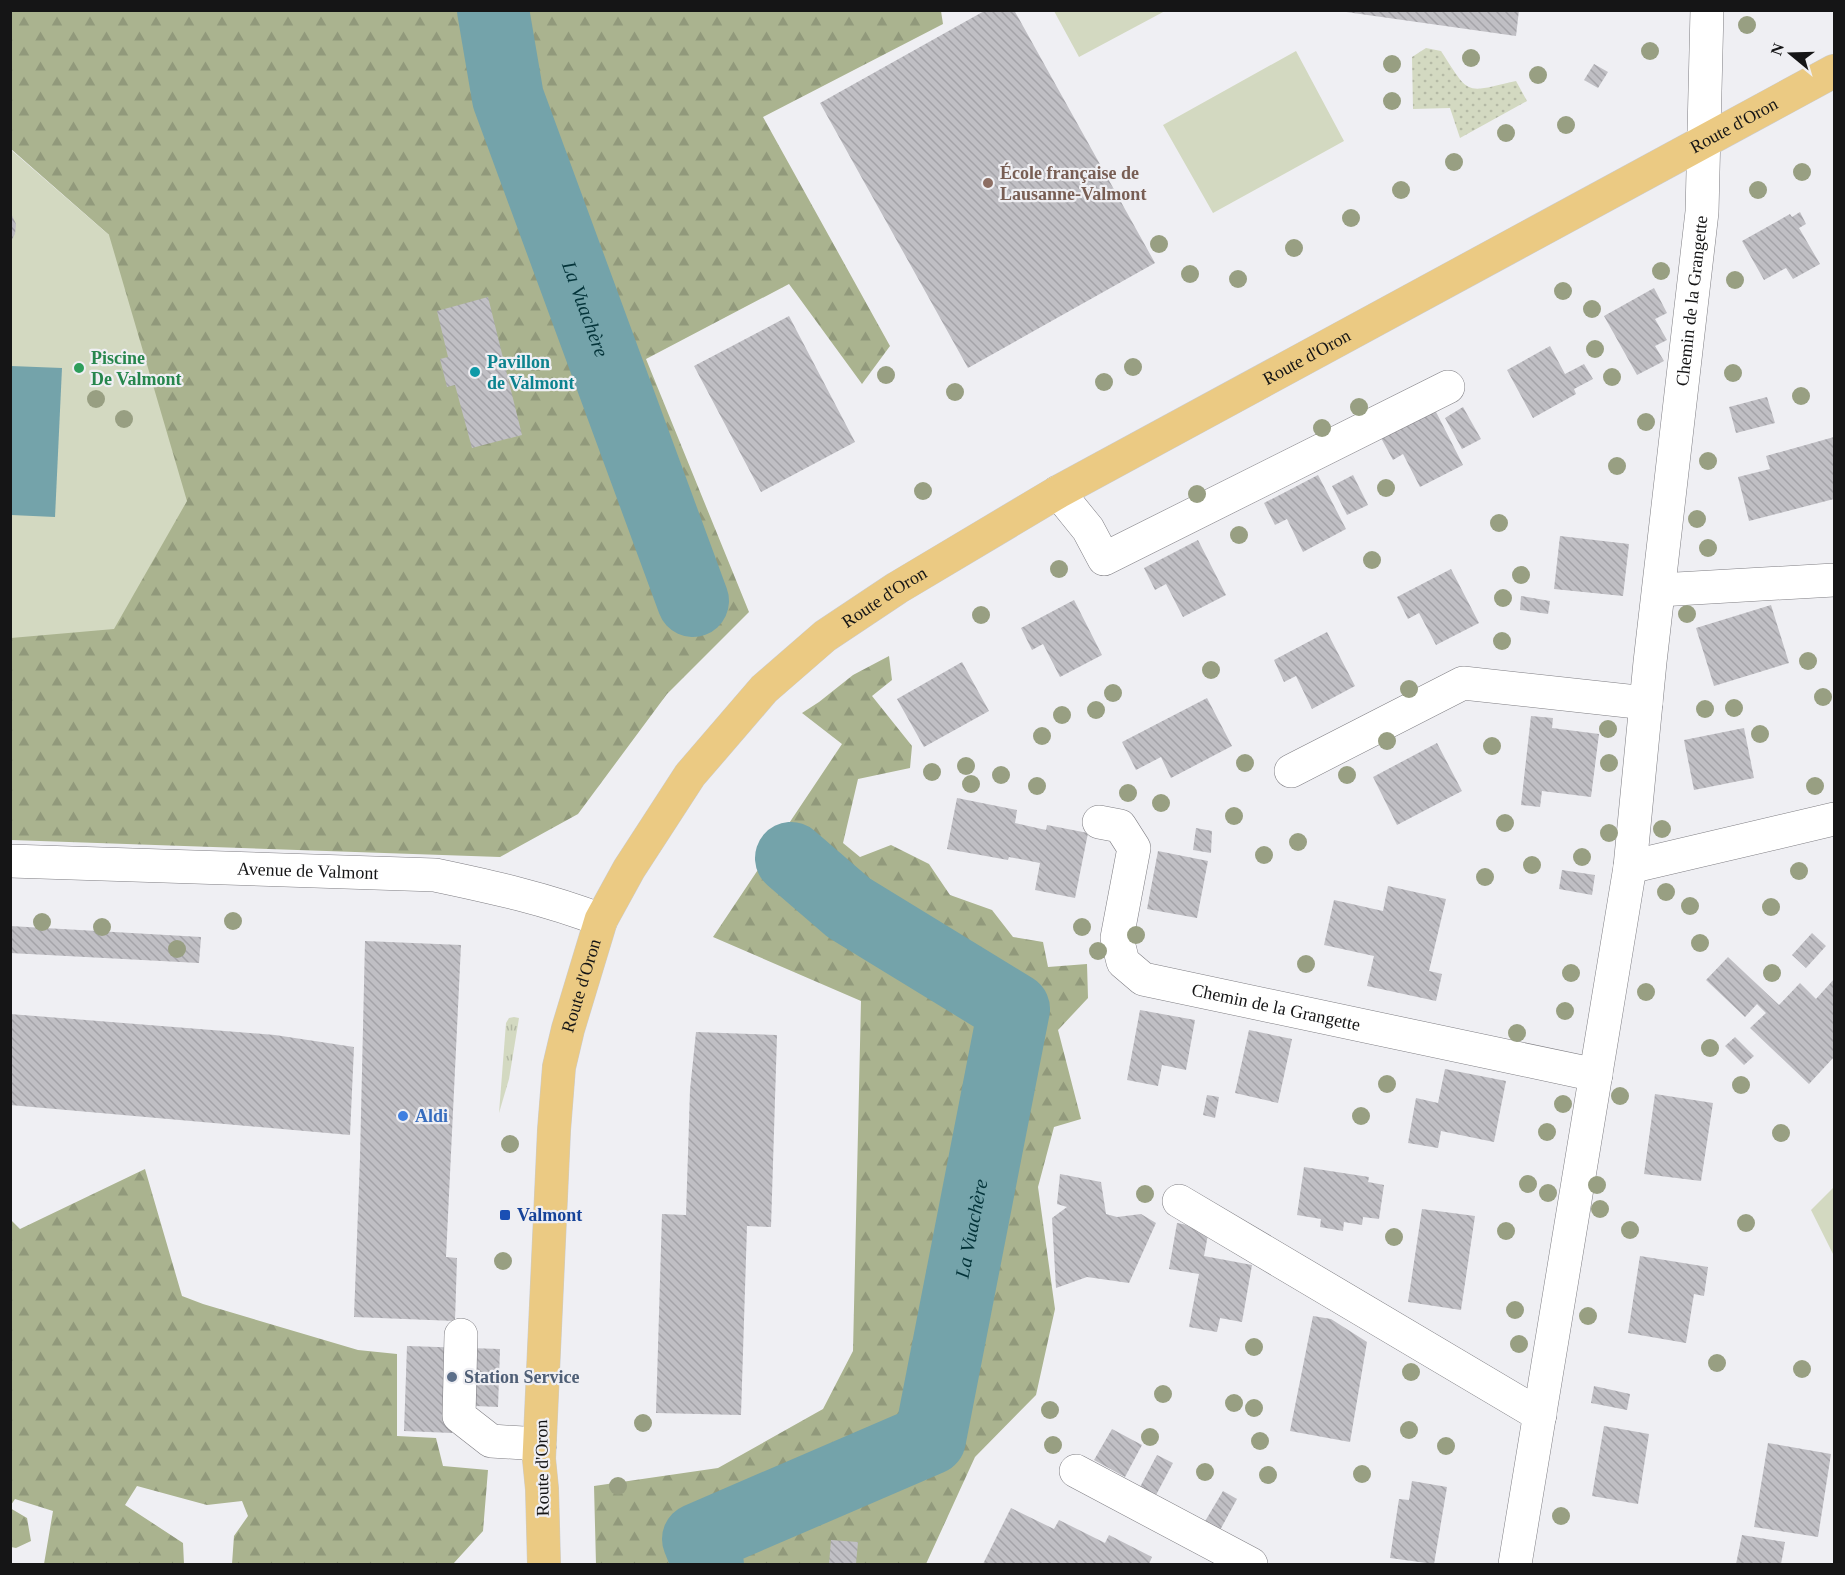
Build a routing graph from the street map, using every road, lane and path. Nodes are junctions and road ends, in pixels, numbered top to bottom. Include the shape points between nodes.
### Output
1 (1707, 10) edge
2 (1834, 71) edge
3 (1703, 143) junction
4 (1448, 387) dead end
5 (1058, 492) junction
6 (1834, 580) edge
7 (1659, 590) junction
8 (1646, 704) junction
9 (1291, 771) dead end
10 (1834, 819) edge
11 (1099, 822) dead end
12 (10, 861) edge
13 (1630, 867) junction
14 (601, 920) junction
15 (1596, 1075) junction
16 (1179, 1202) dead end
17 (470, 1335) dead end
18 (1539, 1414) junction
19 (540, 1444) junction
20 (1076, 1471) dead end
21 (544, 1564) edge
22 (1251, 1564) edge
23 (1515, 1564) edge

1 - 3 street, Chemin de la Grangette
2 - 3 main road, Route d'Oron
3 - 5 main road, Route d'Oron
3 - 7 street, Chemin de la Grangette via 1702,212
4 - 5 street via 1104,559 1088,529
5 - 14 main road, Route d'Oron via 897,588 825,636 772,681 690,775
6 - 7 street
7 - 8 street, Chemin de la Grangette
8 - 9 street via 1463,683
8 - 13 street, Chemin de la Grangette
10 - 13 street
11 - 15 street, Chemin de la Grangette via 1120,826 1134,848 1117,938 1123,962 1143,979
12 - 14 street, Avenue de Valmont via 435,875 564,906
13 - 15 street, Chemin de la Grangette
14 - 19 main road, Route d'Oron via 559,1067
15 - 18 street, Chemin de la Grangette
16 - 18 street
17 - 19 street via 459,1416 491,1441
18 - 23 street, Chemin de la Grangette
19 - 21 main road, Route d'Oron
20 - 22 street

